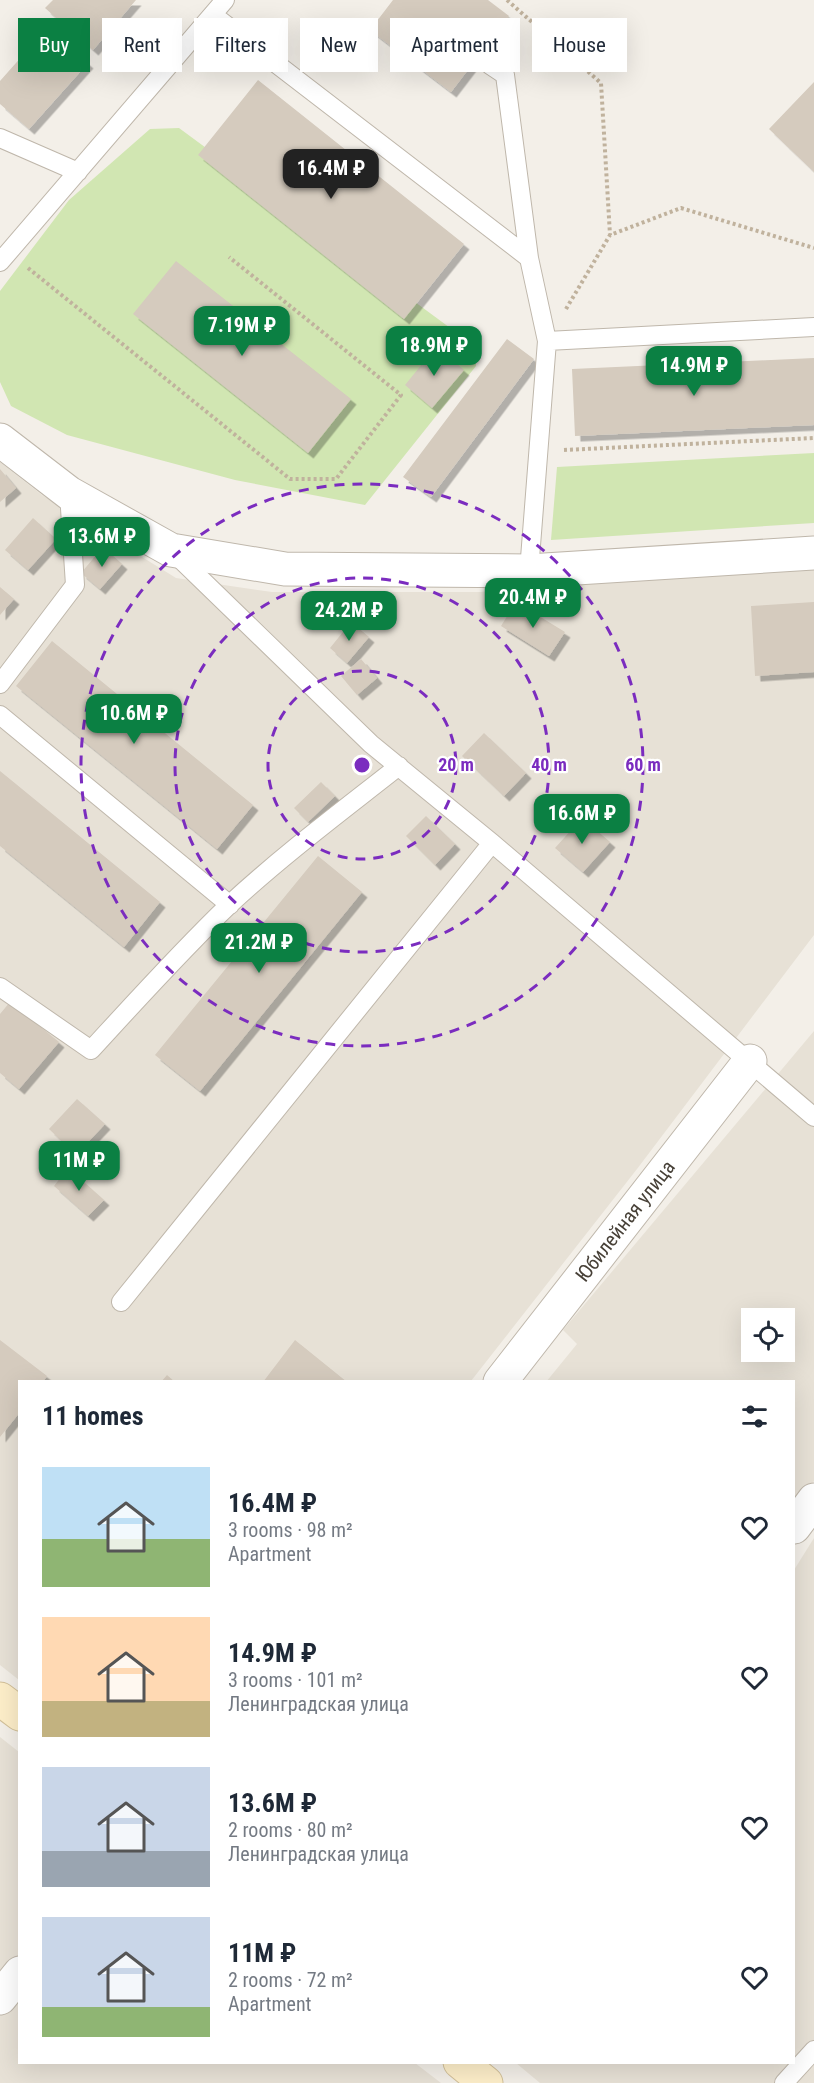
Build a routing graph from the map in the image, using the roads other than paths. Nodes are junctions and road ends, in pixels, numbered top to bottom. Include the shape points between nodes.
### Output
1 (225, 0) edge
2 (213, 15) junction
3 (500, 72) edge
4 (0, 138) edge
5 (78, 172) junction
6 (3, 253) edge
7 (529, 258) junction
8 (814, 327) edge
9 (547, 341) junction
10 (0, 440) edge
11 (69, 493) junction
12 (171, 550) junction
13 (814, 553) edge
14 (529, 571) junction
15 (0, 684) edge
16 (0, 715) edge
17 (399, 766) junction
18 (492, 843) junction
19 (230, 905) junction
20 (0, 987) edge
21 (750, 1061) junction
22 (814, 1117) edge
23 (122, 1302) dead end
24 (502, 1380) edge
25 (814, 1500) edge
26 (795, 1526) edge
27 (0, 1699) edge
28 (18, 1712) edge
29 (18, 1976) edge
30 (0, 1998) edge
31 (814, 2050) edge
32 (462, 2064) edge
33 (486, 2083) edge
34 (784, 2083) edge

1 - 2 lane
2 - 5 lane
2 - 7 lane
3 - 7 lane via 505,75
4 - 5 lane
5 - 6 lane
7 - 9 lane
8 - 9 lane
9 - 14 lane
10 - 11 street
11 - 12 street
11 - 15 lane via 75,585
12 - 14 street via 285,569
12 - 17 lane via 371,744
13 - 14 street
16 - 19 lane
17 - 18 lane
17 - 19 lane
18 - 21 lane
18 - 23 lane
19 - 20 lane via 90,1050
21 - 22 lane
21 - 24 street, Юбилейная улица
25 - 26 street
27 - 28 street
29 - 30 street
31 - 34 lane
32 - 33 street

